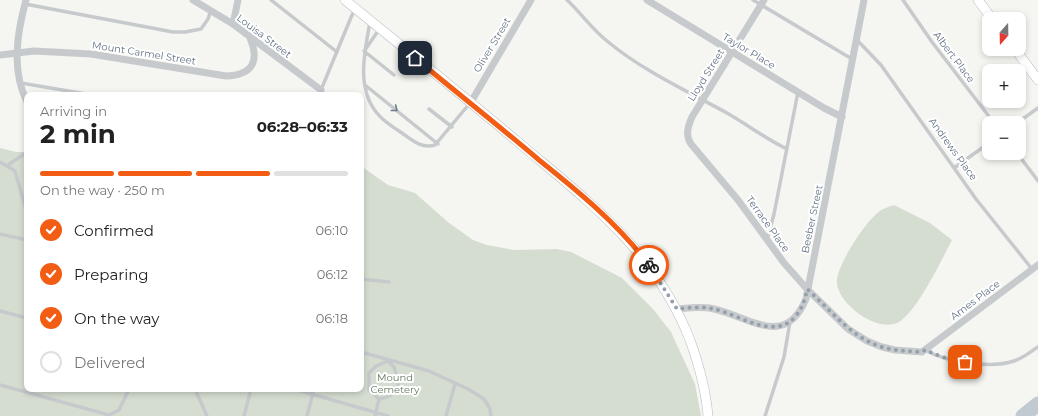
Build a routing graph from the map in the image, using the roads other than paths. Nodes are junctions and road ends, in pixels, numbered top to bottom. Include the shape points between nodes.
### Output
1 (193, 0) edge
2 (238, 0) edge
3 (270, 0) edge
4 (345, 0) edge
5 (531, 0) edge
6 (567, 0) edge
7 (647, 0) edge
8 (753, 0) edge
9 (902, 0) edge
10 (978, 0) edge
11 (863, 1) edge
12 (25, 2) edge
13 (762, 2) edge
14 (356, 9) junction
15 (211, 10) junction
16 (987, 12) edge
17 (370, 20) junction
18 (233, 24) junction
19 (380, 28) junction
20 (250, 38) junction
21 (856, 40) junction
22 (364, 51) junction
23 (337, 52) junction
24 (732, 52) junction
25 (17, 54) junction
26 (0, 55) edge
27 (1020, 56) edge
28 (853, 60) junction
29 (394, 75) dead end
30 (1038, 80) edge
31 (20, 83) junction
32 (364, 84) junction
33 (321, 90) joint
34 (74, 92) edge
35 (798, 92) junction
36 (24, 94) edge
37 (702, 100) junction
38 (471, 102) junction
39 (1038, 108) edge
40 (429, 109) dead end
41 (989, 116) edge
42 (842, 117) junction
43 (1026, 117) edge
44 (452, 127) junction
45 (688, 137) joint
46 (438, 144) junction
47 (982, 148) edge
48 (787, 149) junction
49 (24, 154) edge
50 (1022, 160) edge
51 (0, 162) edge
52 (8, 166) junction
53 (954, 168) junction
54 (1038, 181) edge
55 (24, 201) edge
56 (0, 234) edge
57 (24, 239) edge
58 (767, 240) junction
59 (1035, 267) edge
60 (364, 279) edge
61 (389, 282) dead end
62 (807, 289) junction
63 (677, 309) junction
64 (0, 311) edge
65 (24, 317) edge
66 (790, 322) junction
67 (1038, 347) edge
68 (925, 350) junction
69 (364, 353) edge
70 (388, 360) junction
71 (455, 384) junction
72 (0, 385) edge
73 (24, 392) edge
74 (25, 392) edge
75 (127, 392) edge
76 (195, 392) edge
77 (249, 392) edge
78 (303, 392) edge
79 (313, 392) edge
80 (312, 395) junction
81 (379, 399) junction
82 (375, 414) edge
83 (207, 416) edge
84 (244, 416) edge
85 (307, 416) edge
86 (388, 416) edge
87 (446, 416) edge
88 (491, 416) edge
89 (708, 416) edge
90 (765, 416) edge

1 - 15 street, Louisa Street
2 - 18 street
3 - 23 lane
4 - 14 main road
5 - 38 street, Oliver Street
6 - 37 lane via 608,42
7 - 24 street, Taylor Place
8 - 13 lane
9 - 41 lane, Albert Place
10 - 16 main road
11 - 21 street, Beeber Street
12 - 15 lane via 173,32 201,29
12 - 25 street
13 - 24 street, Lloyd Street
13 - 28 lane
14 - 17 main road
14 - 23 lane
15 - 18 street, Louisa Street
17 - 19 main road
17 - 22 lane
18 - 20 street, Louisa Street
19 - 22 lane
19 - 38 main road
20 - 25 street, Mount Carmel Street via 255,55 253,64 242,74 226,76 85,53 34,51
20 - 33 street, Louisa Street
21 - 28 street, Beeber Street
21 - 53 lane, Andrews Place via 881,65
22 - 29 lane
22 - 32 lane
23 - 33 lane
24 - 35 street, Taylor Place
24 - 37 street, Lloyd Street
25 - 26 street, Mount Carmel Street
25 - 31 street
27 - 30 main road
28 - 42 street, Beeber Street
31 - 34 lane
31 - 36 street
32 -> 46 lane
32 - 46 lane via 376,112 399,131 423,146
35 - 42 street, Taylor Place
35 - 48 lane
37 - 45 street, Lloyd Street via 688,125
37 - 48 lane
38 - 44 lane
38 - 63 main road via 606,216 653,270
39 - 43 lane
40 - 44 lane
42 - 62 street, Beeber Street
44 - 46 lane
45 - 58 street, Terrace Place
47 - 53 lane
48 - 58 lane
49 - 52 lane
50 - 54 lane
51 - 52 lane
52 - 55 lane via 15,170
53 - 59 lane, Andrews Place via 976,199
56 - 57 lane
58 - 62 street, Terrace Place
59 - 68 street, Ames Place
60 - 61 lane
62 - 66 street, Beeber Street via 802,307
62 - 68 street, Terrace Place via 848,329 867,341 895,350
63 - 66 street via 707,307 766,326
63 - 89 main road via 696,354 704,383
64 - 65 lane
66 - 90 lane via 784,357
67 - 68 lane via 1025,356 1002,364 965,362
69 - 70 lane
70 - 71 lane via 429,371
70 - 81 lane via 369,373 369,390
70 - 81 lane via 394,367 399,383 389,398
71 - 87 lane
71 - 88 lane via 484,399
72 - 73 lane
74 - 75 lane via 109,415 119,410
76 - 83 lane
77 - 84 lane
78 - 80 lane
79 - 80 lane
80 - 82 lane
80 - 85 lane
81 - 82 lane
82 - 86 lane

